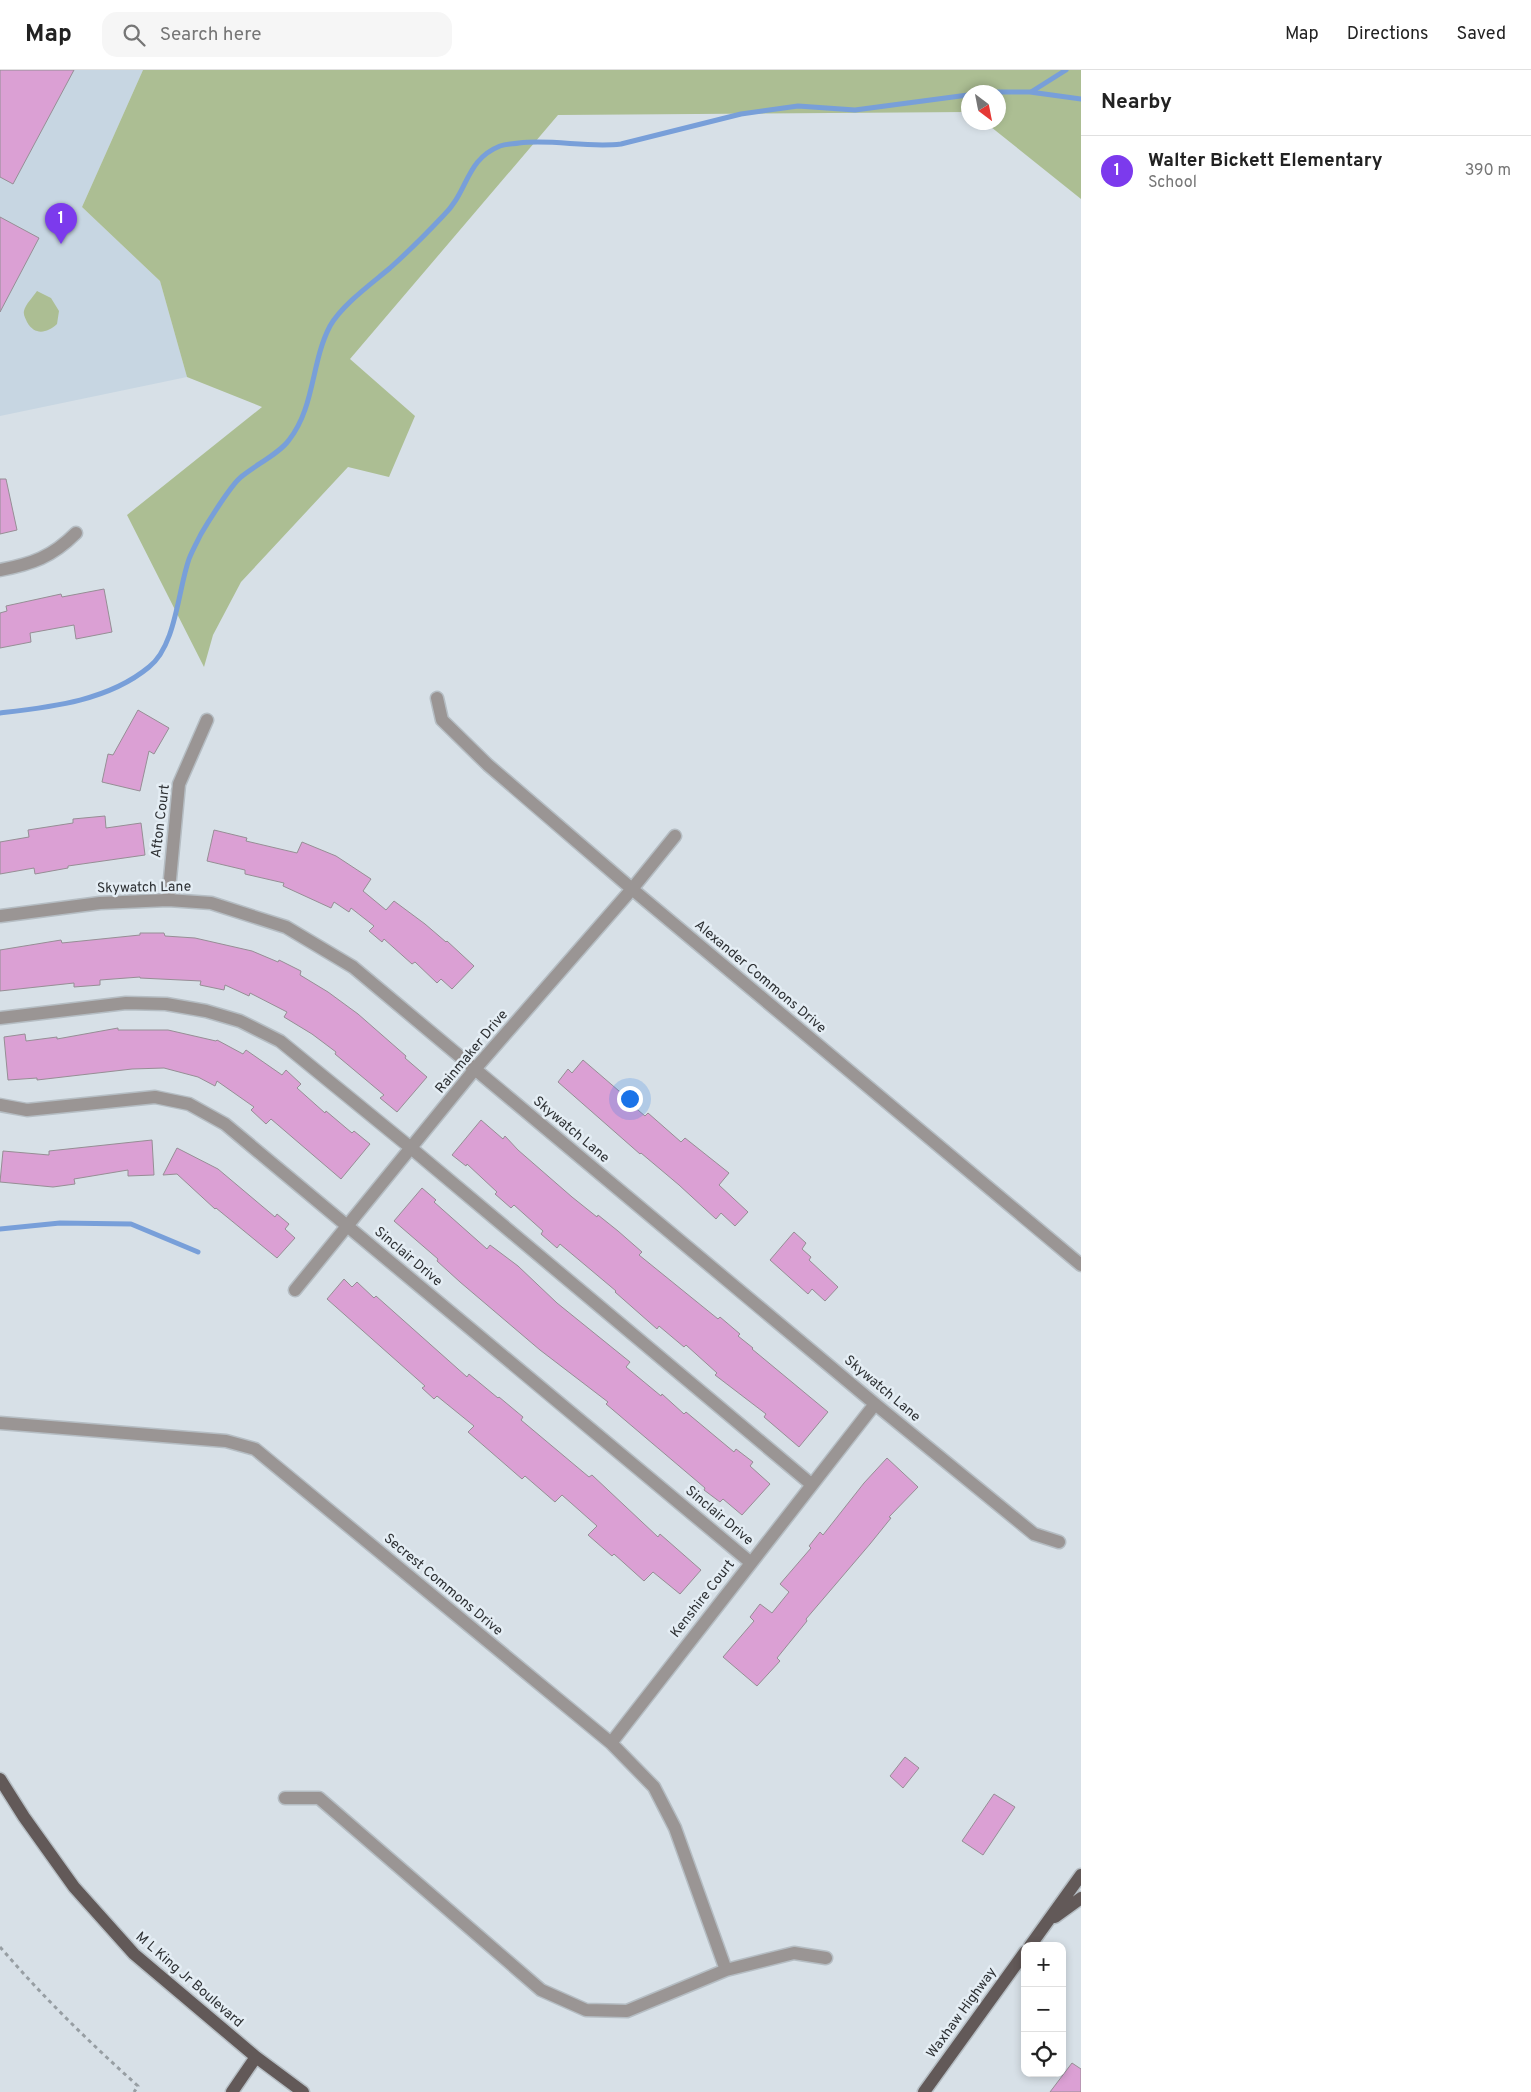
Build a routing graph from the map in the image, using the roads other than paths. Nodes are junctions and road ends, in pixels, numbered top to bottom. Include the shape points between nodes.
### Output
1 (76, 533) dead end
2 (0, 570) edge
3 (437, 698) dead end
4 (207, 720) dead end
5 (675, 836) dead end
6 (632, 889) junction
7 (168, 900) junction
8 (0, 916) edge
9 (0, 1018) edge
10 (476, 1069) junction
11 (0, 1105) edge
12 (411, 1148) junction
13 (347, 1226) junction
14 (1081, 1265) edge
15 (295, 1290) dead end
16 (875, 1404) junction
17 (0, 1423) edge
18 (811, 1484) junction
19 (1059, 1542) dead end
20 (750, 1562) junction
21 (611, 1743) junction
22 (0, 1779) edge
23 (285, 1798) dead end
24 (1081, 1875) edge
25 (1081, 1898) edge
26 (1046, 1924) junction
27 (1033, 1942) edge
28 (826, 1958) dead end
29 (1021, 1958) edge
30 (726, 1970) junction
31 (256, 2057) junction
32 (232, 2092) edge
33 (303, 2092) edge
34 (924, 2092) edge

1 - 2 street via 60,549 29,565
3 - 6 street, Alexander Commons Drive via 442,720 488,765
4 - 7 street, Afton Court via 179,784
5 - 6 street, Rainmaker Drive
6 - 10 street, Rainmaker Drive
6 - 14 street, Alexander Commons Drive
7 - 8 street, Skywatch Lane via 100,903
7 - 10 street, Skywatch Lane via 211,903 286,928 353,967
9 - 12 street via 126,1003 166,1004 240,1021 280,1041
10 - 12 street, Rainmaker Drive
10 - 16 street, Skywatch Lane
11 - 13 street, Sinclair Drive via 27,1110 155,1097 189,1104 225,1124
12 - 13 street, Rainmaker Drive
12 - 18 street
13 - 15 street, Rainmaker Drive
13 - 20 street, Sinclair Drive
16 - 18 street, Kenshire Court
16 - 19 street, Skywatch Lane via 1034,1534
17 - 21 street, Secrest Commons Drive via 226,1441 254,1449
18 - 20 street, Kenshire Court
20 - 21 street, Kenshire Court
21 - 30 street, Secrest Commons Drive via 654,1787 675,1828
22 - 31 main road, M L King Jr Boulevard via 74,1887 134,1954
23 - 30 street via 319,1798 541,1990 586,2010 627,2012
24 - 26 main road
25 - 26 main road
26 - 27 main road
28 - 30 street via 794,1954
29 - 34 main road, Waxhaw Highway
31 - 32 main road
31 - 33 main road, M L King Jr Boulevard

